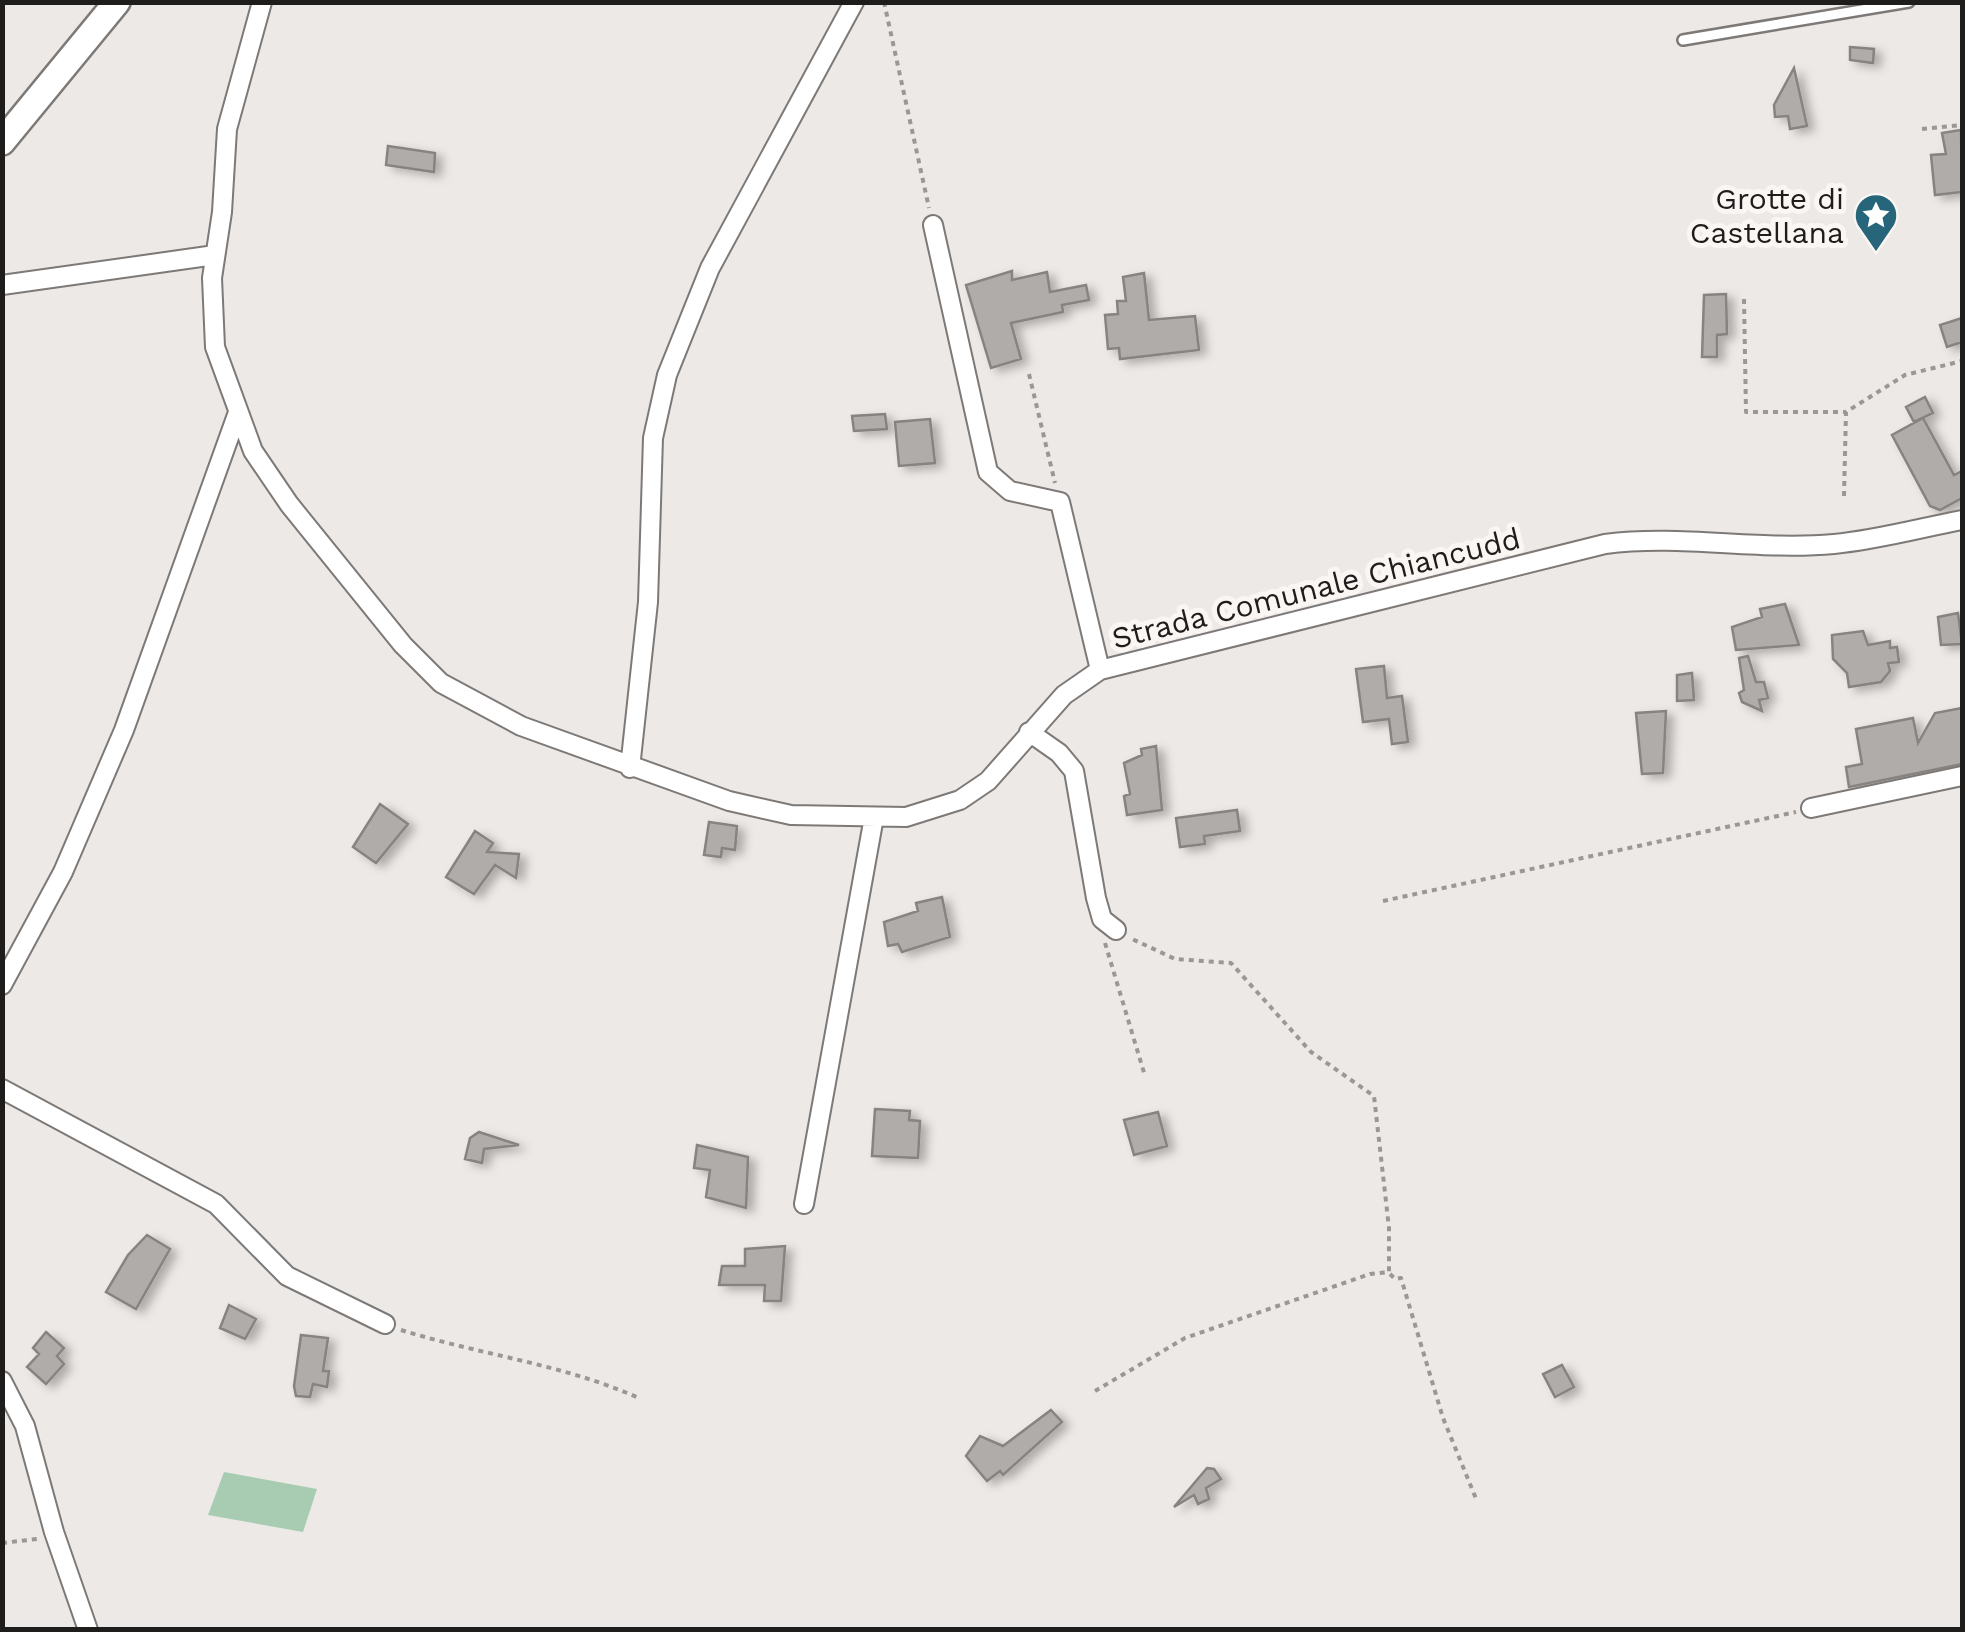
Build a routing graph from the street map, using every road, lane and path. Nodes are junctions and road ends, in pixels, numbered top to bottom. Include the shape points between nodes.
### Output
1 (117, 2) edge
2 (262, 2) edge
3 (854, 2) edge
4 (884, 2) edge
5 (1909, 2) edge
6 (1684, 40) dead end
7 (1962, 124) edge
8 (1922, 129) dead end
9 (2, 142) edge
10 (933, 224) joint
11 (215, 255) junction
12 (2, 286) edge
13 (1744, 299) dead end
14 (1962, 361) edge
15 (1029, 374) dead end
16 (1846, 412) junction
17 (237, 415) junction
18 (1844, 496) dead end
19 (1060, 502) junction
20 (1962, 520) edge
21 (1100, 670) junction
22 (1029, 732) junction
23 (630, 768) junction
24 (1962, 776) edge
25 (1811, 808) joint
26 (874, 817) junction
27 (1382, 900) dead end
28 (1109, 924) junction
29 (2, 985) edge
30 (1145, 1076) dead end
31 (2, 1090) edge
32 (804, 1204) dead end
33 (1389, 1272) junction
34 (385, 1324) joint
35 (2, 1381) edge
36 (1095, 1392) dead end
37 (641, 1400) dead end
38 (1477, 1501) dead end
39 (54, 1532) junction
40 (2, 1543) edge
41 (88, 1630) edge

1 - 9 main road
2 - 11 street, Strada Comunale Chiancudd via 232,99
3 - 23 street via 710,268 667,376 653,438 648,602
4 - 10 path
5 - 6 lane
7 - 8 path
10 - 19 street via 988,472 1010,491
11 - 12 street
11 - 17 street, Strada Comunale Chiancudd via 210,316
13 - 16 path via 1746,412
14 - 16 path via 1906,374
15 - 19 path
16 - 18 path
17 - 23 street, Strada Comunale Chiancudd via 288,504 440,683 521,726
17 - 29 street via 124,730 63,872
19 - 21 street
20 - 21 street, Strada Comunale Chiancudd via 1836,544 1737,546 1659,538 1605,544
21 - 22 street, Strada Comunale Chiancudd
22 - 26 street, Strada Comunale Chiancudd via 988,782 960,800 906,817
22 - 28 street via 1074,771
23 - 26 street, Strada Comunale Chiancudd via 791,814
24 - 25 street
25 - 27 path
26 - 32 street
28 - 30 path via 1105,944
28 - 33 path via 1166,956 1231,964 1312,1052 1374,1096
31 - 34 street via 216,1204 287,1276
33 - 36 path via 1185,1338
33 - 38 path via 1400,1278 1443,1418
34 - 37 path via 586,1377
35 - 39 street via 25,1426
39 - 40 path
39 - 41 street

